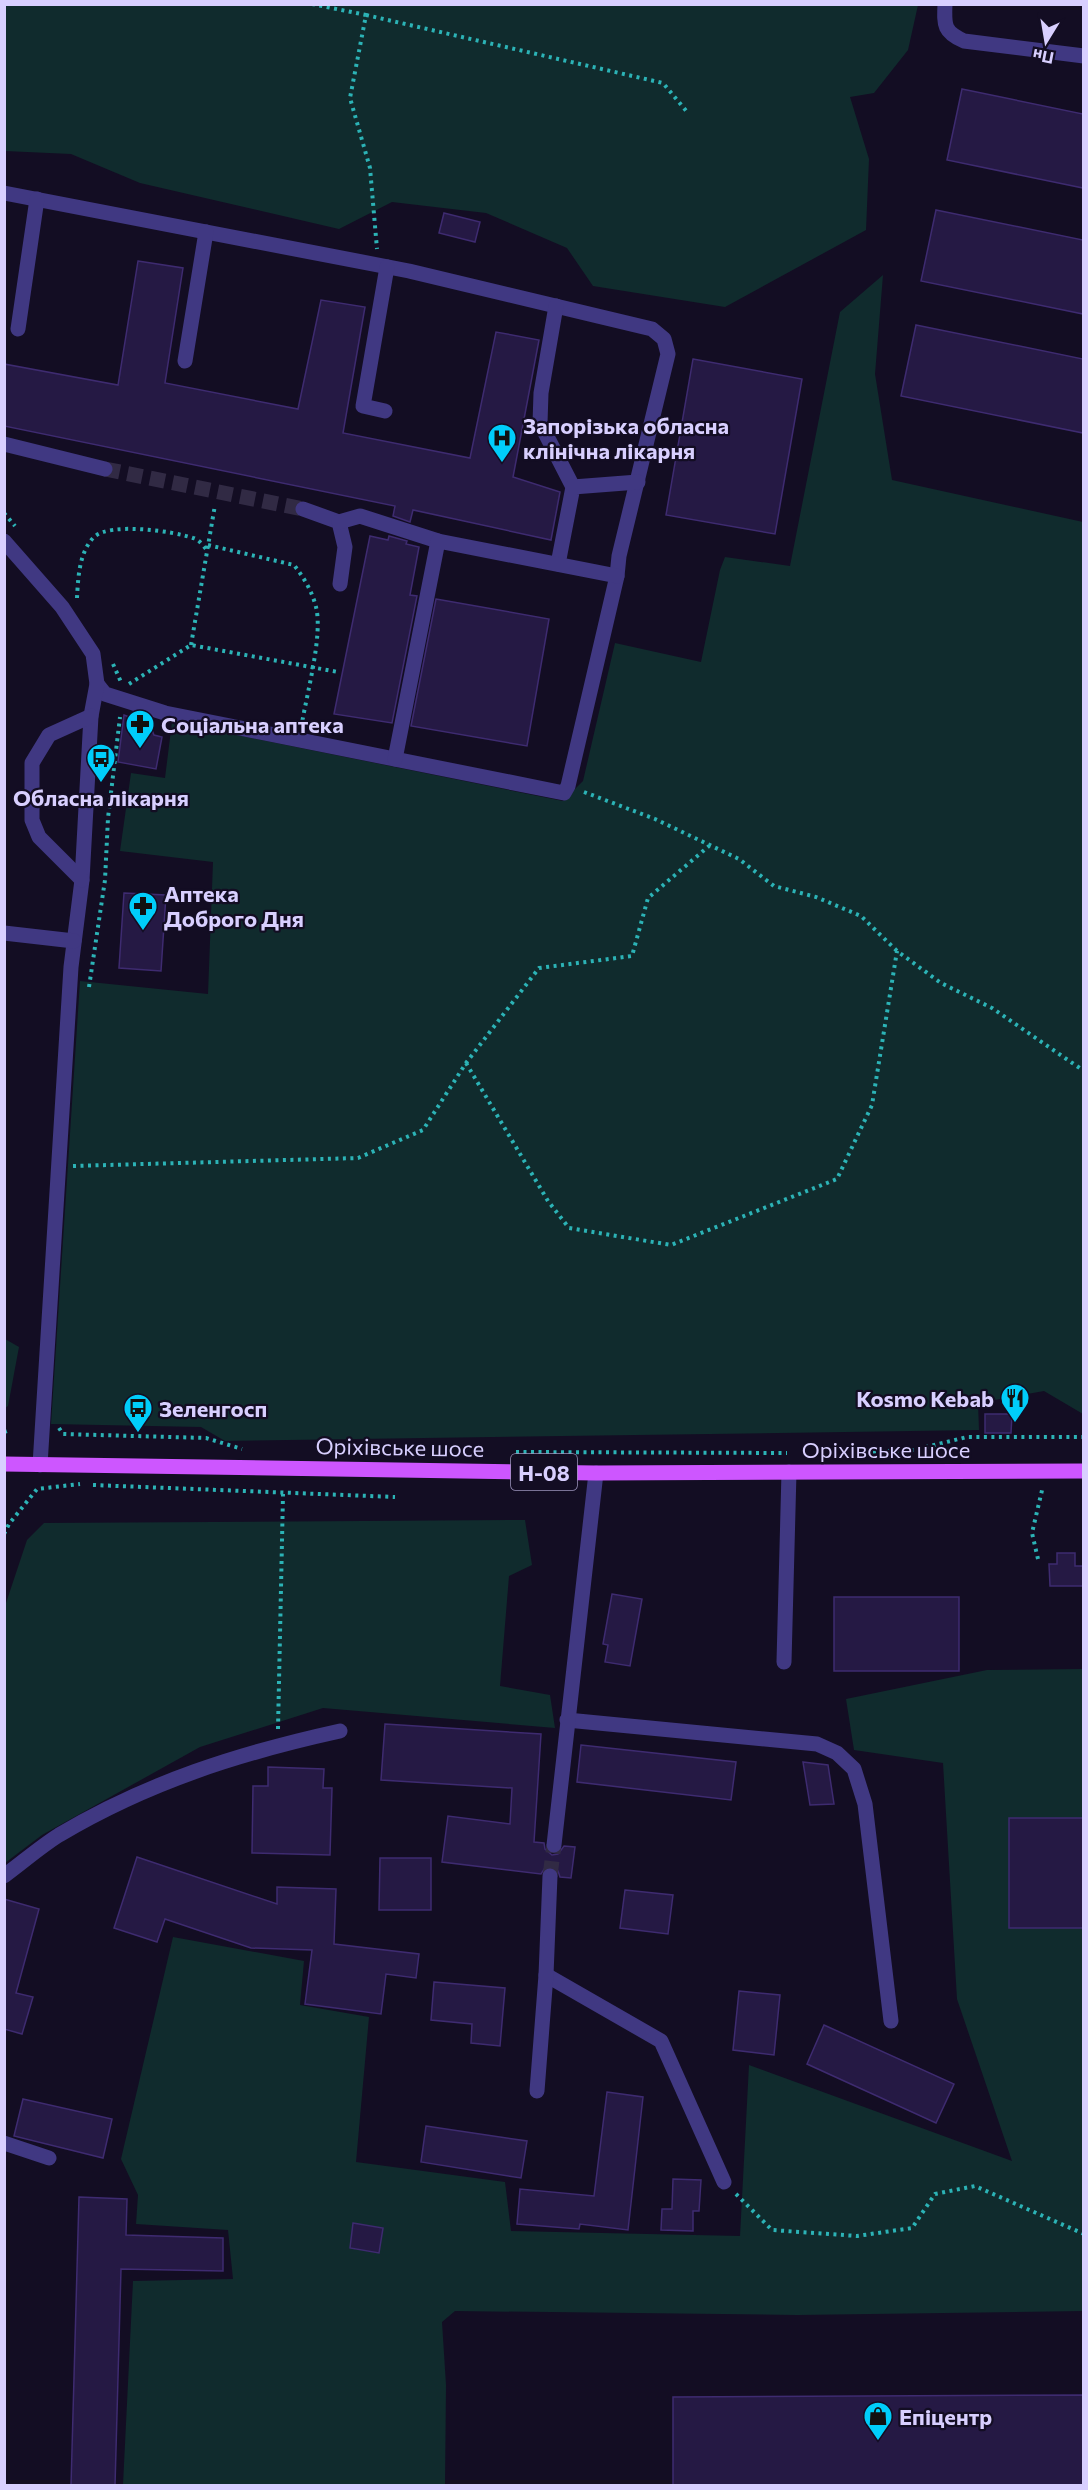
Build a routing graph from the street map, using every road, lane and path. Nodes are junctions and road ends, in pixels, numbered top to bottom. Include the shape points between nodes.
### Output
1 (312, 4) edge
2 (945, 4) edge
3 (366, 15) junction
4 (1083, 56) edge
5 (688, 113) dead end
6 (4, 193) edge
7 (37, 200) junction
8 (206, 232) junction
9 (382, 266) junction
10 (556, 306) junction
11 (18, 329) dead end
12 (185, 361) dead end
13 (385, 411) dead end
14 (4, 444) edge
15 (105, 470) tunnel mouth
16 (638, 482) junction
17 (573, 487) junction
18 (215, 505) dead end
19 (303, 509) tunnel mouth
20 (339, 522) junction
21 (4, 541) edge
22 (438, 541) junction
23 (207, 547) junction
24 (558, 564) junction
25 (617, 576) junction
26 (340, 584) dead end
27 (76, 606) dead end
28 (191, 645) junction
29 (311, 668) junction
30 (338, 672) dead end
31 (97, 684) junction
32 (123, 688) dead end
33 (91, 716) junction
34 (120, 717) dead end
35 (301, 725) dead end
36 (395, 759) junction
37 (568, 786) junction
38 (709, 846) junction
39 (82, 880) junction
40 (4, 933) edge
41 (75, 941) junction
42 (897, 951) junction
43 (88, 993) dead end
44 (466, 1063) junction
45 (1083, 1071) edge
46 (57, 1166) junction
47 (10, 1430) dead end
48 (4, 1432) edge
49 (63, 1434) dead end
50 (1083, 1437) edge
51 (244, 1450) dead end
52 (515, 1452) dead end
53 (795, 1453) dead end
54 (850, 1453) dead end
55 (4, 1464) edge
56 (40, 1465) junction
57 (1048, 1471) junction
58 (1083, 1471) edge
59 (789, 1472) junction
60 (596, 1473) junction
61 (283, 1494) junction
62 (395, 1497) dead end
63 (4, 1534) edge
64 (1038, 1559) dead end
65 (784, 1662) dead end
66 (567, 1720) junction
67 (340, 1731) dead end
68 (278, 1744) junction
69 (554, 1845) tunnel mouth
70 (4, 1876) edge
71 (550, 1876) tunnel mouth
72 (546, 1975) junction
73 (891, 2020) dead end
74 (537, 2091) dead end
75 (4, 2143) edge
76 (49, 2158) dead end
77 (724, 2182) joint
78 (1083, 2234) edge

1 - 3 path
2 - 4 lane via 944,23 951,35 964,41
3 - 5 path via 663,83
3 - 9 path via 350,98 370,168
6 - 7 lane
7 - 8 lane
7 - 11 lane
8 - 9 lane
8 - 12 lane
9 - 10 lane
9 - 13 lane via 363,406
10 - 16 lane via 652,329 664,339 668,354
10 - 17 lane via 542,382 540,423
14 - 15 lane
16 - 17 lane
16 - 25 lane
17 - 24 lane
18 - 23 path
19 - 20 lane
20 - 22 lane via 360,516
20 - 26 lane via 345,547
21 - 31 lane via 62,607 93,654
22 - 24 lane
22 - 36 lane
23 - 27 path via 196,538 161,532 118,528 95,536 83,554
23 - 28 path
23 - 29 path via 294,566 307,582 316,607 318,628
24 - 25 lane
25 - 37 lane
28 - 29 path
28 - 32 path
29 - 30 path
29 - 35 path
31 - 33 lane
31 - 36 lane via 105,694 165,713
33 - 39 lane
33 - 39 lane via 49,735 32,763 32,820 39,837
34 - 43 path via 105,880
36 - 37 lane via 564,793
37 - 38 path via 655,819
38 - 42 path via 739,859 774,886 816,897 861,916
38 - 44 path via 648,898 632,956 539,968
39 - 41 lane
40 - 41 lane
41 - 46 lane
42 - 44 path via 872,1105 837,1179 671,1245 569,1228 548,1201
42 - 45 path via 941,982 992,1008
44 - 46 path via 423,1130 358,1158
46 - 56 lane
47 - 48 path
49 - 51 path via 206,1438
50 - 54 path via 967,1437 914,1450
52 - 53 path
55 - 56 main road, Оріхівське шосе / Н-08
56 - 60 main road, Оріхівське шосе / Н-08
57 - 58 main road, Оріхівське шосе / Н-08
57 - 59 main road, Оріхівське шосе / Н-08
57 - 64 path via 1032,1533
59 - 60 main road, Оріхівське шосе / Н-08
59 - 65 lane
60 - 66 lane
61 - 62 path
61 - 63 path via 81,1484 37,1489
61 - 68 path
66 - 69 lane
66 - 73 lane via 817,1744 837,1753 854,1769 865,1804
67 - 68 lane
68 - 70 lane via 198,1769 126,1800 58,1836
71 - 72 lane
72 - 74 lane
72 - 77 lane via 661,2041
75 - 76 lane
77 - 78 path via 772,2230 857,2236 912,2228 935,2194 975,2186

